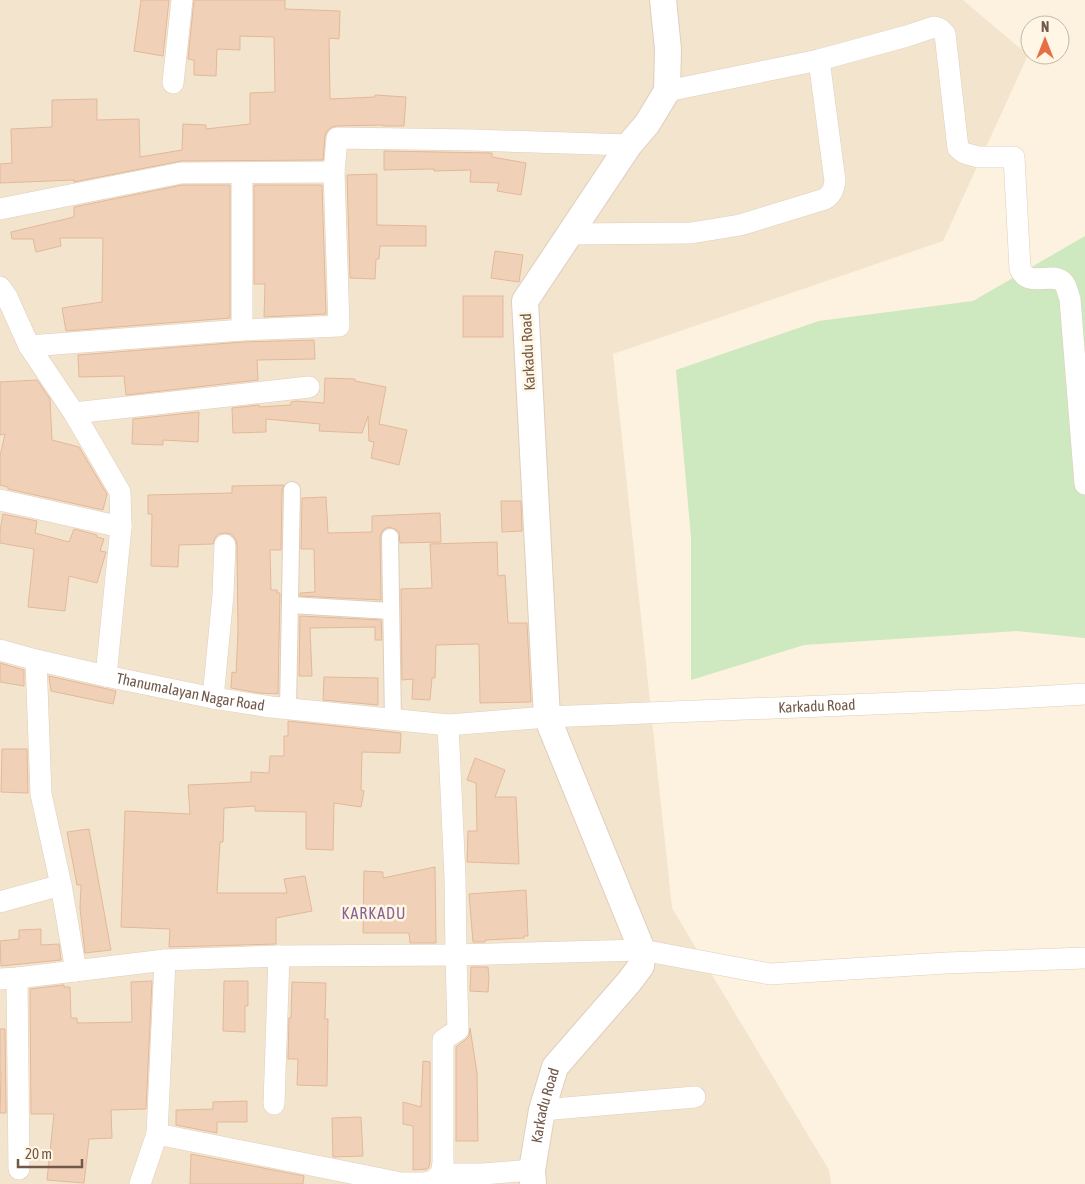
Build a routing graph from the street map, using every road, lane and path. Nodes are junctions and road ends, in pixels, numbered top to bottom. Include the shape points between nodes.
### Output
1 (182, 0) edge
2 (663, 0) edge
3 (819, 60) junction
4 (172, 83) dead end
5 (668, 91) junction
6 (629, 145) junction
7 (334, 172) junction
8 (242, 173) junction
9 (0, 209) edge
10 (570, 234) junction
11 (0, 287) edge
12 (242, 330) junction
13 (29, 346) junction
14 (309, 387) dead end
15 (74, 413) junction
16 (1085, 484) edge
17 (292, 490) dead end
18 (0, 500) edge
19 (121, 527) junction
20 (390, 537) dead end
21 (224, 545) dead end
22 (290, 605) junction
23 (391, 610) junction
24 (0, 650) edge
25 (36, 660) junction
26 (106, 676) junction
27 (1085, 694) edge
28 (213, 698) junction
29 (288, 709) junction
30 (547, 717) junction
31 (393, 720) junction
32 (448, 725) junction
33 (61, 885) junction
34 (0, 902) edge
35 (642, 950) junction
36 (456, 955) junction
37 (279, 956) junction
38 (1085, 958) edge
39 (165, 960) junction
40 (76, 971) junction
41 (8, 978) edge
42 (695, 1098) dead end
43 (274, 1104) dead end
44 (542, 1110) junction
45 (158, 1134) junction
46 (19, 1169) dead end
47 (441, 1174) junction
48 (533, 1177) edge
49 (140, 1184) edge

1 - 4 street
2 - 5 street
3 - 5 street
3 - 10 street via 835,181 834,189 825,199 740,225 691,233
3 - 16 street via 934,27 945,34 958,148 978,156 1014,156 1022,275 1057,279 1063,282 1070,298
5 - 6 street, Karkadu Road
6 - 7 street via 337,138
6 - 10 street, Karkadu Road
7 - 8 street
7 - 12 street via 339,326
8 - 9 street via 181,173
8 - 12 street
10 - 30 street, Karkadu Road via 525,301
11 - 13 street, Thanumalayan Nagar Road
12 - 13 street
13 - 15 street, Thanumalayan Nagar Road
14 - 15 street
15 - 19 street, Thanumalayan Nagar Road via 120,492
17 - 22 street
18 - 19 street
19 - 26 street, Thanumalayan Nagar Road
20 - 23 street
21 - 28 street via 223,595
22 - 23 street
22 - 29 street
23 - 31 street
24 - 25 street
25 - 26 street
25 - 33 street via 41,794
26 - 28 street, Thanumalayan Nagar Road
27 - 30 street, Karkadu Road
28 - 29 street, Thanumalayan Nagar Road
29 - 31 street, Thanumalayan Nagar Road
30 - 32 street, Thanumalayan Nagar Road
30 - 35 street, Karkadu Road
31 - 32 street, Thanumalayan Nagar Road
32 - 36 street via 456,877
33 - 34 street
33 - 40 street
35 - 36 street
35 - 38 street via 770,974 946,962
35 - 44 street, Karkadu Road via 641,966 555,1067
36 - 37 street
36 - 47 street via 458,1030 443,1040
37 - 39 street
37 - 43 street
39 - 40 street
39 - 45 street
40 - 41 street
41 - 46 street
42 - 44 street
44 - 48 street, Karkadu Road
45 - 47 street via 401,1183 433,1181
45 - 49 street
47 - 48 street

